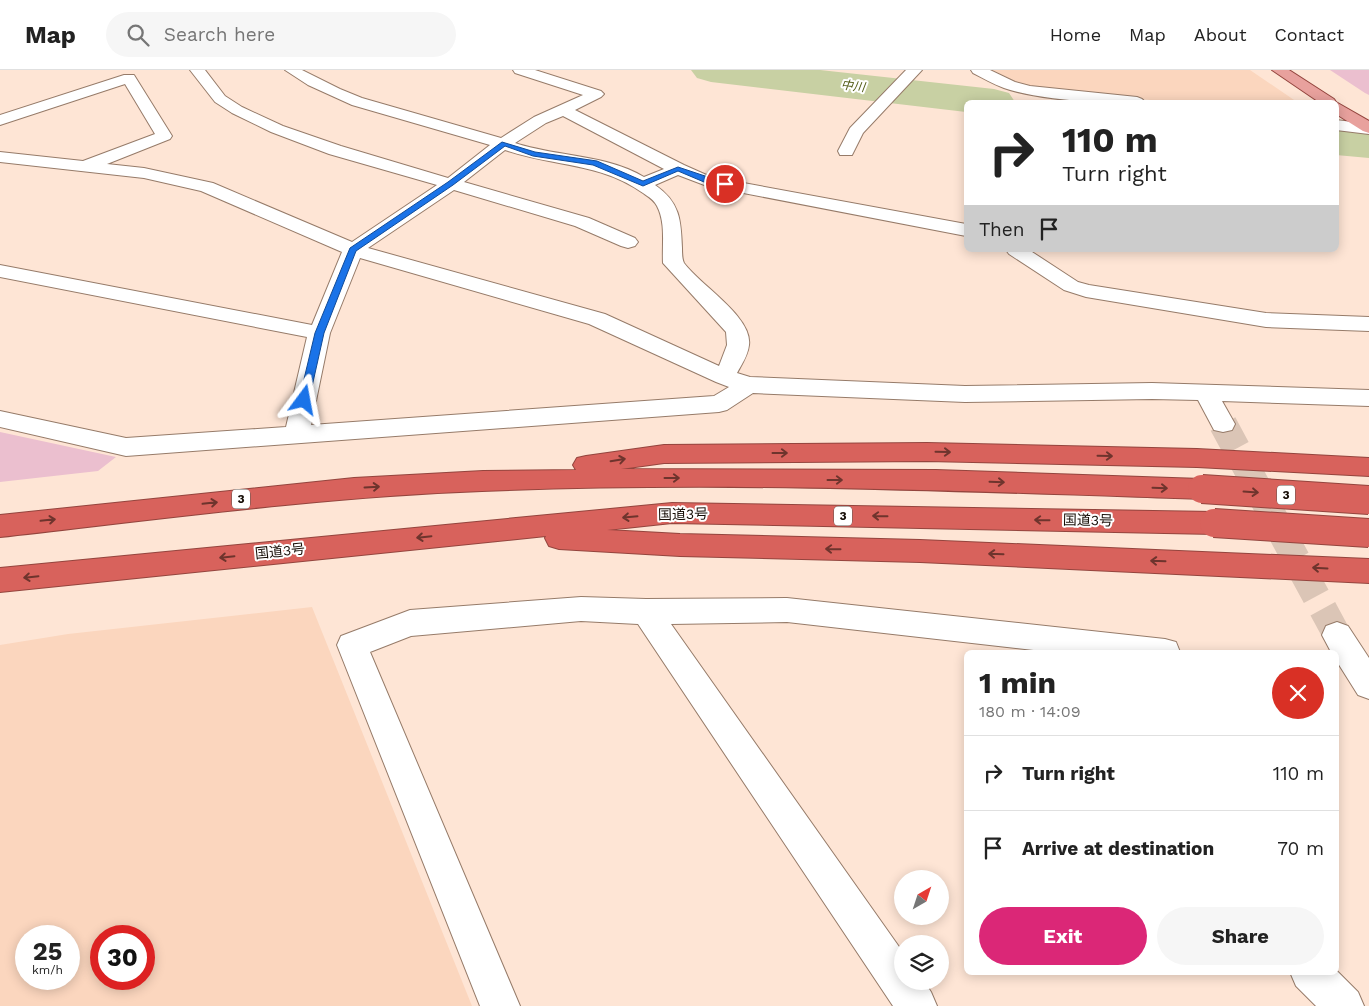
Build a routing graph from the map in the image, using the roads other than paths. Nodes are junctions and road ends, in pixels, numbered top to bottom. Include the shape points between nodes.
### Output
1 (197, 70) edge
2 (292, 70) edge
3 (520, 70) edge
4 (915, 70) edge
5 (978, 70) edge
6 (1279, 70) edge
7 (1119, 100) edge
8 (1326, 100) edge
9 (1339, 109) edge
10 (563, 110) junction
11 (0, 120) edge
12 (1339, 125) edge
13 (1369, 129) edge
14 (504, 143) junction
15 (846, 151) dead end
16 (0, 157) edge
17 (84, 167) junction
18 (678, 169) junction
19 (451, 184) junction
20 (643, 184) junction
21 (964, 230) edge
22 (628, 242) dead end
23 (352, 250) junction
24 (1019, 252) edge
25 (0, 270) edge
26 (1369, 324) edge
27 (319, 333) junction
28 (724, 377) junction
29 (749, 386) junction
30 (1206, 393) junction
31 (1369, 398) edge
32 (0, 419) edge
33 (1222, 424) tunnel mouth
34 (297, 434) junction
35 (1369, 468) edge
36 (484, 481) junction
37 (1369, 500) edge
38 (0, 526) edge
39 (472, 532) junction
40 (1369, 534) edge
41 (1369, 571) edge
42 (0, 580) edge
43 (646, 612) junction
44 (1337, 635) tunnel mouth
45 (991, 642) edge
46 (1130, 650) edge
47 (1359, 677) edge
48 (1313, 975) edge
49 (500, 1006) edge
50 (917, 1006) edge
51 (1344, 1006) edge

1 - 19 street via 220,99 277,129 335,150
2 - 14 street via 344,97 394,114
3 - 10 street via 596,94
4 - 15 street via 856,132
5 - 7 street via 1010,85 1030,90
6 - 8 main road
9 - 13 main road
10 - 14 street
10 - 18 street
11 - 17 street via 129,78 164,136
12 - 13 street
14 - 19 street
14 - 20 street via 533,154 595,163
16 - 17 street
17 - 23 street via 144,173 207,187
18 - 20 street
18 - 21 street via 707,180
19 - 22 street via 582,222
19 - 23 street
20 - 28 street via 663,200 669,214 674,231 673,263 738,334 740,345
23 - 27 street
23 - 28 street via 597,319
24 - 26 street via 1071,286 1086,291 1266,320
25 - 27 street
27 - 34 street
28 - 29 street
29 - 30 street via 965,394
29 - 34 street via 718,404
30 - 31 street
30 - 33 street
32 - 34 street via 126,447
36 -> 35 highway via 664,454 927,452 1197,458
36 -> 37 highway, 3, bridge via 672,478 916,480 1202,489
38 -> 36 highway, 3 via 354,488
40 -> 39 highway, 国道3号 / 3, bridge via 1214,523 672,513
41 -> 39 highway via 920,551 680,545
39 -> 42 highway, 国道3号 / 3
43 - 45 street via 787,610
43 - 49 street via 582,609 410,623 352,645
43 - 50 street
44 - 47 street
45 - 46 street
48 - 51 street

